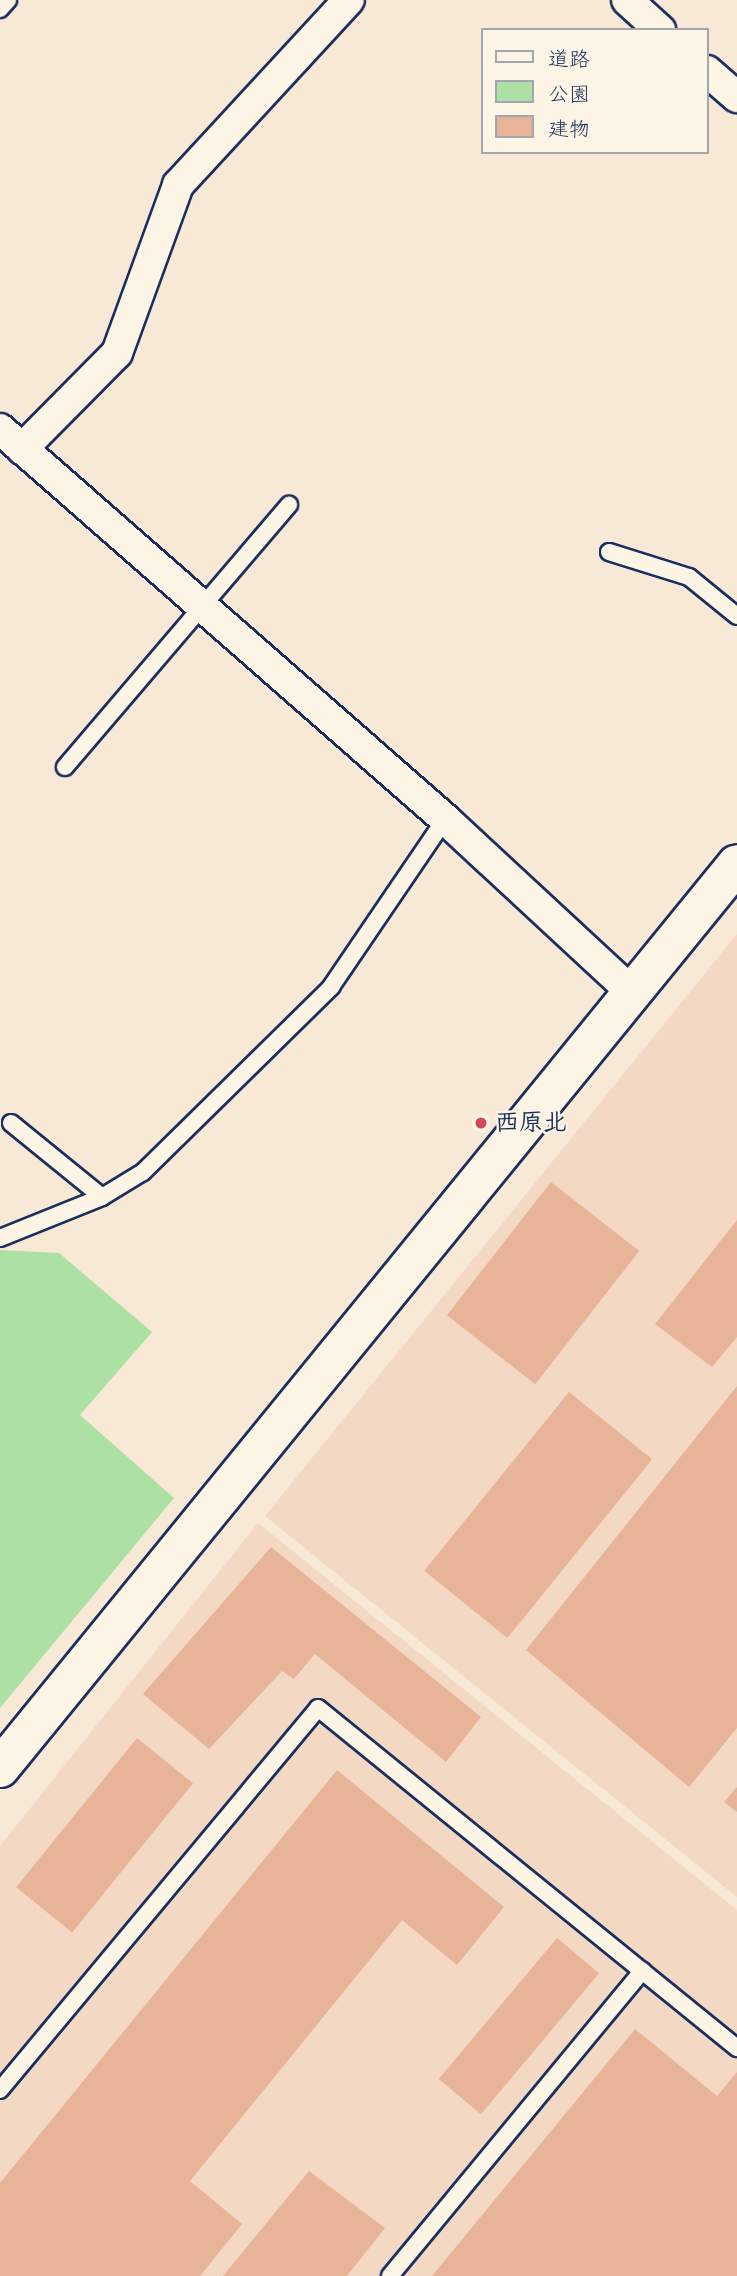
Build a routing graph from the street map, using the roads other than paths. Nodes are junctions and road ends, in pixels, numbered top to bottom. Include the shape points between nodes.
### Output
1 (8, 0) edge
2 (349, 0) edge
3 (626, 0) edge
4 (0, 9) edge
5 (658, 28) edge
6 (709, 73) edge
7 (737, 97) edge
8 (11, 439) edge
9 (289, 505) dead end
10 (609, 552) dead end
11 (201, 605) junction
12 (737, 616) edge
13 (65, 767) dead end
14 (445, 819) junction
15 (737, 864) edge
16 (631, 991) junction
17 (11, 1123) dead end
18 (102, 1197) junction
19 (0, 1238) edge
20 (0, 1768) edge
21 (642, 1971) junction
22 (737, 2048) edge
23 (0, 2090) edge
24 (390, 2276) edge

1 - 4 lane
2 - 8 street via 178,185 117,353
3 - 5 street
6 - 7 street
8 - 11 street
9 - 11 lane
10 - 12 lane via 688,577
11 - 13 lane
11 - 14 street
14 - 16 street
14 - 18 lane via 331,987 143,1172
15 - 16 street
16 - 20 street
17 - 18 lane
18 - 19 lane
21 - 22 lane
21 - 23 lane via 318,1708
21 - 24 lane

